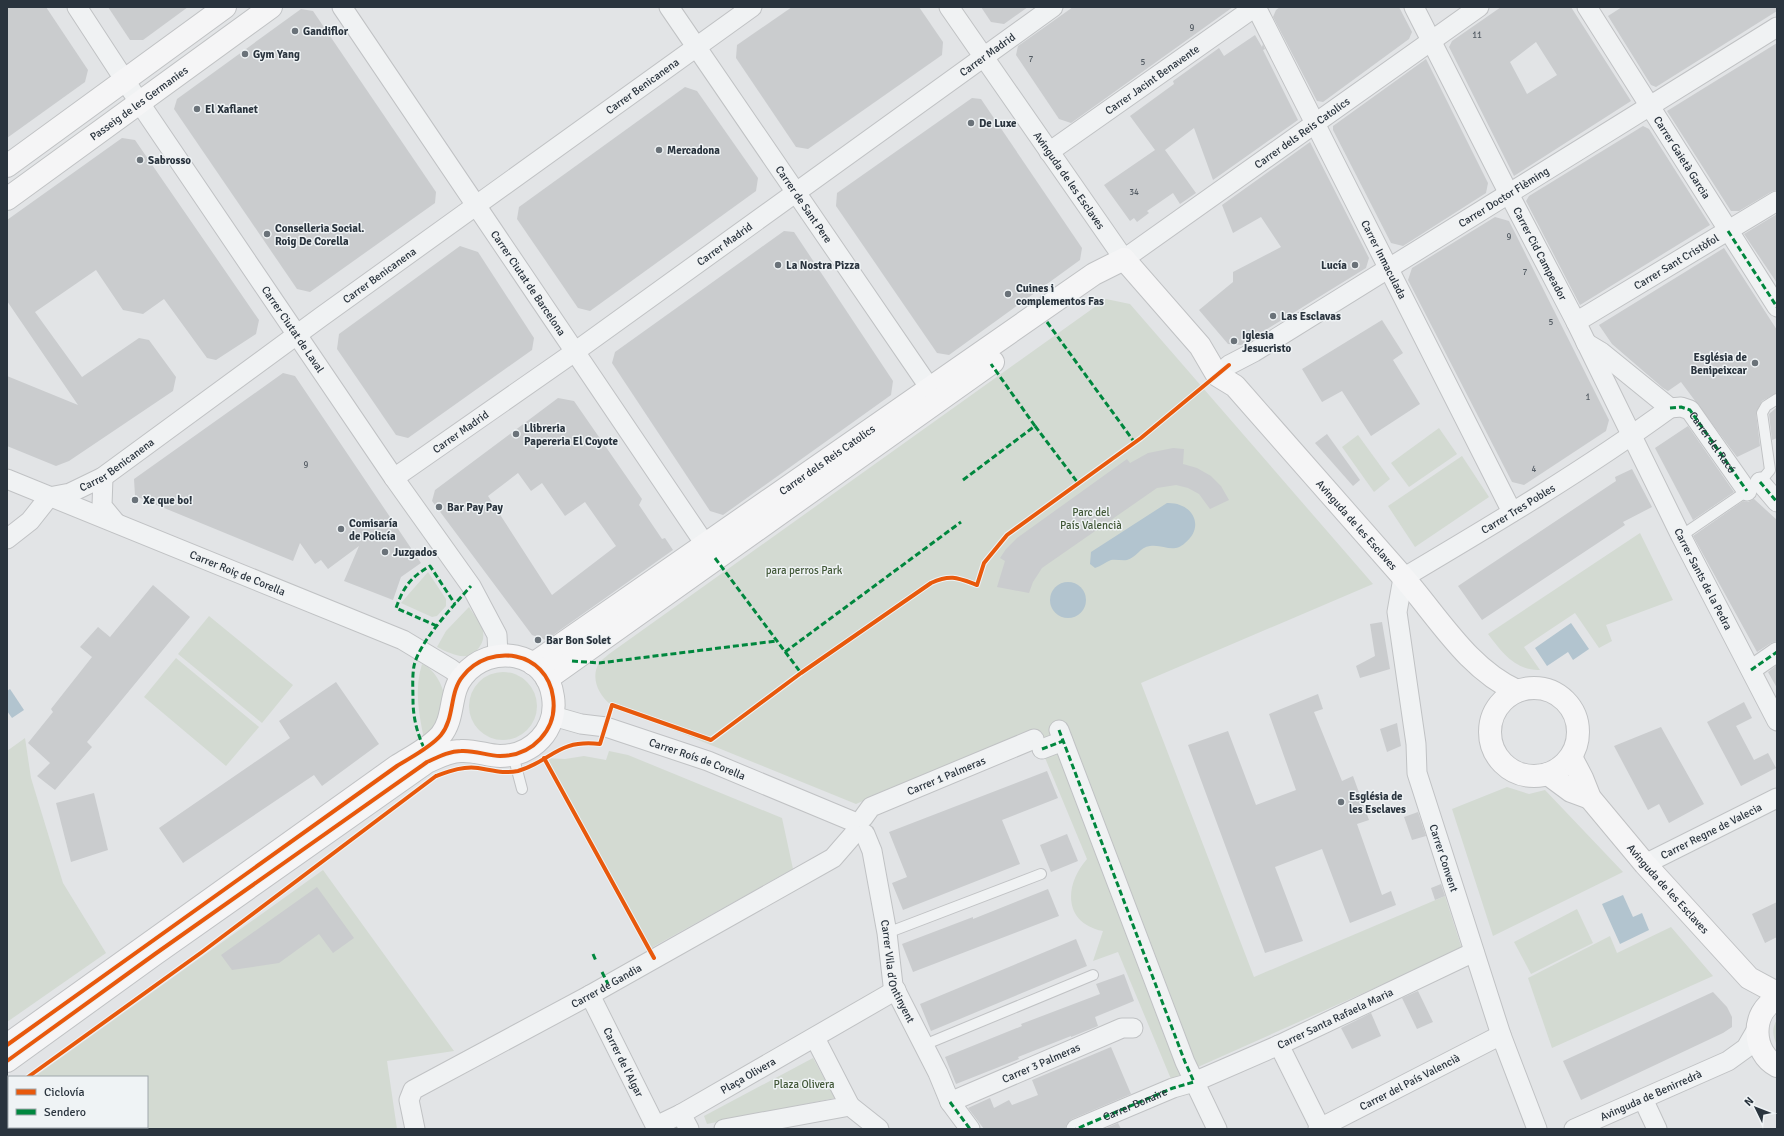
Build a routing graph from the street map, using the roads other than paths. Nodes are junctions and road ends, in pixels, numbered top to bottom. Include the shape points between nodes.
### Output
1 (77, 7) edge
2 (225, 7) edge
3 (271, 7) edge
4 (342, 7) edge
5 (669, 7) edge
6 (752, 7) edge
7 (949, 7) edge
8 (1053, 7) edge
9 (1255, 7) edge
10 (1414, 7) edge
11 (1479, 7) edge
12 (1587, 7) edge
13 (1777, 27) edge
14 (1431, 41) junction
15 (697, 46) junction
16 (983, 56) junction
17 (125, 80) junction
18 (139, 102) junction
19 (1649, 106) junction
20 (1315, 123) junction
21 (1049, 152) junction
22 (7, 166) edge
23 (796, 191) junction
24 (1509, 194) junction
25 (7, 199) edge
26 (1777, 201) edge
27 (477, 205) junction
28 (1728, 230) junction
29 (1124, 259) junction
30 (1389, 269) junction
31 (1101, 279) junction
32 (1148, 287) junction
33 (1777, 307) edge
34 (1576, 322) junction
35 (297, 335) junction
36 (1586, 343) junction
37 (576, 351) junction
38 (1212, 358) junction
39 (934, 394) junction
40 (1777, 400) edge
41 (1670, 408) junction
42 (1631, 436) junction
43 (103, 476) junction
44 (394, 478) junction
45 (7, 479) edge
46 (1754, 487) junction
47 (49, 497) junction
48 (1777, 502) edge
49 (1512, 512) junction
50 (116, 523) junction
51 (1681, 536) junction
52 (7, 539) edge
53 (709, 552) junction
54 (1403, 578) junction
55 (1777, 652) edge
56 (498, 655) junction
57 (1477, 665) junction
58 (1751, 670) junction
59 (540, 671) junction
60 (462, 677) junction
61 (1517, 691) junction
62 (453, 705) junction
63 (553, 716) junction
64 (1491, 720) junction
65 (1777, 721) edge
66 (484, 752) junction
67 (513, 755) junction
68 (1571, 757) junction
69 (1548, 774) junction
70 (522, 789) dead end
71 (1590, 798) junction
72 (1777, 798) edge
73 (854, 824) junction
74 (1645, 864) junction
75 (1042, 874) dead end
76 (887, 933) junction
77 (1474, 952) junction
78 (1093, 975) dead end
79 (1749, 978) junction
80 (896, 990) junction
81 (1777, 993) edge
82 (590, 995) junction
83 (1777, 999) edge
84 (1758, 1025) junction
85 (1133, 1028) dead end
86 (1501, 1035) junction
87 (815, 1038) junction
88 (7, 1045) edge
89 (924, 1045) junction
90 (1279, 1045) junction
91 (7, 1061) edge
92 (1728, 1061) junction
93 (1772, 1062) edge
94 (1194, 1082) junction
95 (1643, 1099) junction
96 (950, 1102) junction
97 (850, 1106) junction
98 (685, 1122) edge
99 (657, 1128) edge
100 (415, 1129) edge
101 (724, 1129) edge
102 (879, 1129) edge
103 (970, 1129) edge
104 (1076, 1129) edge
105 (1217, 1129) edge
106 (1319, 1129) edge
107 (1536, 1129) edge
108 (1574, 1129) edge
109 (1657, 1129) edge

1 - 17 street, Carrer Ciutat de Laval
2 - 17 street
3 - 18 street, Passeig de les Germanies
4 - 27 street, Carrer Ciutat de Barcelona
5 - 15 street, Carrer de Sant Pere
6 - 15 street, Carrer Benicanena
7 - 16 street, Avinguda de les Esclaves
8 - 16 street, Carrer Madrid
9 - 20 street, Carrer Inmaculada
9 - 21 street, Carrer Jacint Benavente
10 - 14 street, Carrer Cid Campeador
11 - 14 street, Carrer dels Reis Catolics
12 - 19 street, Carrer Gaietà Garcia
13 - 19 street, Carrer Doctor Flèming
14 - 20 street, Carrer dels Reis Catolics
14 - 24 street, Carrer Cid Campeador
15 - 23 street, Carrer de Sant Pere
15 - 27 street, Carrer Benicanena
16 - 21 street, Avinguda de les Esclaves
16 - 23 street, Carrer Madrid
17 - 18 street, Carrer Ciutat de Laval
17 - 22 street
18 - 25 street, Passeig de les Germanies
18 - 35 street, Carrer Ciutat de Laval
19 - 24 street, Carrer Doctor Flèming
19 - 28 street, Carrer Gaietà Garcia
20 - 29 street, Carrer dels Reis Catolics
20 - 30 street, Carrer Inmaculada
21 - 29 street, Avinguda de les Esclaves
23 - 37 street, Carrer Madrid
23 - 39 street, Carrer de Sant Pere
24 - 30 street, Carrer Doctor Flèming
24 - 34 street, Carrer Cid Campeador
26 - 28 street, Carrer Sant Cristòfol
27 - 35 street, Carrer Benicanena
27 - 37 street, Carrer Ciutat de Barcelona
28 - 33 street, Carrer Gaietà Garcia
28 - 34 street, Carrer Sant Cristòfol
29 - 31 street, Carrer dels Reis Catolics
29 - 32 street, Avinguda de les Esclaves
29 - 39 street, Carrer dels Reis Catolics via 1094,274
30 - 38 street, Carrer Doctor Flèming via 1254,352
30 - 49 street, Carrer Inmaculada
31 - 32 street via 1124,279
31 - 39 street, Carrer dels Reis Catolics via 1047,322
32 - 38 street, Avinguda de les Esclaves
34 - 36 street, Carrer Cid Campeador
35 - 43 street, Carrer Benicanena
35 - 44 street, Carrer Ciutat de Laval
36 - 41 street via 1601,352
36 - 42 street, Carrer Cid Campeador
37 - 44 street, Carrer Madrid
37 - 53 street, Carrer Ciutat de Barcelona
38 - 54 street, Avinguda de les Esclaves
39 - 53 street, Carrer dels Reis Catolics
40 - 46 lane via 1766,406 1762,413 1770,470
41 - 42 street
41 - 46 street, Carrer del Racó via 1681,407 1690,410
42 - 49 street, Carrer Tres Pobles
42 - 51 street, Carrer Sants de la Pedra
43 - 47 street, Carrer Benicanena via 70,493
43 - 50 street via 102,506
44 - 56 street, Carrer Ciutat de Laval via 471,586 497,635
45 - 47 street, Carrer Roiç de Corella
46 - 48 street, Carrer del Racó
46 - 51 lane
47 - 50 street, Carrer Roiç de Corella
47 - 52 street via 30,521
49 - 54 street, Carrer Tres Pobles
50 - 60 street, Carrer Roiç de Corella via 403,640
51 - 58 street, Carrer Sants de la Pedra
53 - 59 street, Carrer dels Reis Catolics
54 - 57 street, Avinguda de les Esclaves
54 - 77 street, Carrer Convent via 1397,612 1418,773
55 - 58 street
56 - 59 street via 522,658
56 - 60 street via 472,666
57 - 61 street, Avinguda de les Esclaves via 1500,684
57 - 64 street, Avinguda de les Esclaves via 1489,701
58 - 65 street, Carrer Sants de la Pedra
59 - 63 street via 552,693
60 - 62 street via 455,690
61 - 64 street via 1498,706
61 - 68 street via 1538,687 1553,691 1566,700 1575,713 1579,728 1578,743
62 - 66 street via 455,720 461,733 471,744
62 - 88 street via 442,734 434,742 396,766
63 - 67 street via 548,730 539,741 527,750
63 - 73 street, Carrer Roís de Corella via 581,724 606,727 708,761
64 - 69 street via 1492,745 1504,765 1518,773 1533,776
66 - 67 street via 498,756
66 - 91 street via 448,753 417,769
67 - 70 lane
68 - 69 street via 1560,768
68 - 71 street, Avinguda de les Esclaves
69 - 71 street, Avinguda de les Esclaves via 1571,790
71 - 74 street, Avinguda de les Esclaves
72 - 74 street, Carrer Regne de Valecia
73 - 76 street, Carrer Vila d'Ontinyent via 872,851
73 - 82 street, Carrer de Gandia via 833,858
73 - 94 street, Carrer 1 Palmeras via 871,807 1061,735
74 - 79 street, Avinguda de les Esclaves
75 - 76 lane
76 - 80 street, Carrer Vila d'Ontinyent via 893,985
77 - 86 street, Carrer Convent
77 - 90 street, Carrer Santa Rafaela Maria
78 - 89 lane
79 - 81 street, Avinguda de les Esclaves
79 - 84 street, Avinguda de les Esclaves
80 - 87 street, Plaça Olivera
80 - 89 street, Carrer Vila d'Ontinyent
82 - 99 street, Carrer de l'Algar
82 - 100 street, Carrer de Gandia via 413,1090 409,1100
83 - 84 street via 1765,1009
84 - 92 street, Avinguda de Benirredrà via 1746,1048
84 - 93 street, Avinguda de les Esclaves via 1760,1048
85 - 96 street, Carrer 3 Palmeras via 1122,1028
86 - 106 street, Carrer del País Valencià
86 - 107 street, Carrer Convent
87 - 97 street
87 - 98 street, Plaça Olivera via 799,1044
89 - 96 street, Carrer Vila d'Ontinyent
90 - 94 street, Carrer Santa Rafaela Maria
90 - 106 street
92 - 93 street, Avinguda de Benirredrà
92 - 95 street, Avinguda de Benirredrà
94 - 104 street, Carrer Bonaire via 1173,1088
94 - 105 street
95 - 108 street, Avinguda de Benirredrà
95 - 109 street
96 - 103 street, Carrer Vila d'Ontinyent
97 - 101 street
97 - 102 street
98 - 99 street, Plaça Olivera

